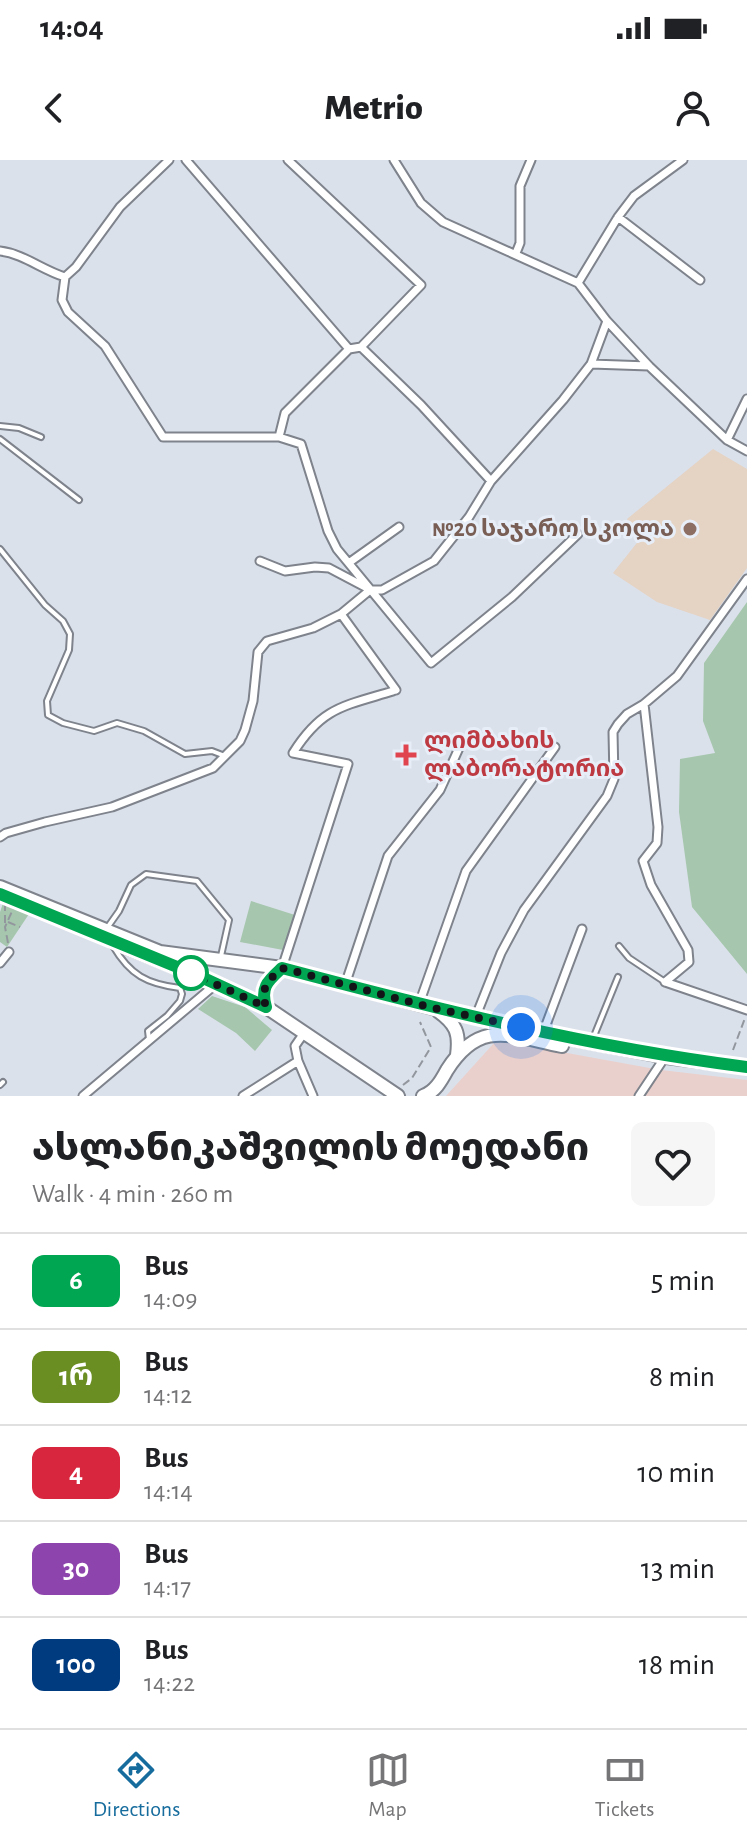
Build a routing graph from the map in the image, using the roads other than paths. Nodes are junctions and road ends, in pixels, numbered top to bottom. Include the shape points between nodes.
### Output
1 (169, 160) edge
2 (186, 160) edge
3 (288, 160) edge
4 (394, 160) edge
5 (531, 160) edge
6 (683, 160) edge
7 (618, 217) junction
8 (0, 251) edge
9 (516, 253) junction
10 (65, 277) junction
11 (700, 280) dead end
12 (578, 283) junction
13 (607, 321) junction
14 (361, 347) junction
15 (349, 349) junction
16 (591, 364) junction
17 (649, 366) junction
18 (747, 399) edge
19 (0, 426) edge
20 (41, 437) dead end
21 (279, 437) junction
22 (0, 439) edge
23 (727, 440) junction
24 (747, 451) edge
25 (491, 481) junction
26 (79, 500) dead end
27 (399, 527) dead end
28 (578, 534) dead end
29 (0, 549) edge
30 (260, 561) dead end
31 (350, 562) junction
32 (747, 579) edge
33 (370, 590) junction
34 (341, 614) junction
35 (644, 704) junction
36 (555, 747) dead end
37 (459, 748) dead end
38 (225, 756) junction
39 (0, 837) edge
40 (0, 887) edge
41 (2, 898) edge
42 (582, 929) dead end
43 (108, 935) junction
44 (619, 946) dead end
45 (9, 952) road end
46 (220, 959) junction
47 (0, 963) edge
48 (282, 968) junction
49 (199, 976) junction
50 (618, 977) dead end
51 (665, 982) junction
52 (216, 983) junction
53 (345, 985) junction
54 (180, 988) junction
55 (419, 1004) junction
56 (266, 1007) junction
57 (433, 1008) junction
58 (747, 1011) edge
59 (476, 1016) junction
60 (304, 1033) junction
61 (543, 1033) junction
62 (149, 1040) junction
63 (591, 1043) junction
64 (457, 1055) junction
65 (298, 1061) junction
66 (661, 1063) junction
67 (747, 1067) edge
68 (747, 1075) edge
69 (399, 1092) edge
70 (83, 1096) edge
71 (243, 1096) edge
72 (313, 1096) edge
73 (423, 1096) edge
74 (639, 1096) edge

1 - 10 street via 120,207
2 - 15 street
3 - 14 street via 421,285
4 - 9 street via 421,203 443,222
5 - 9 street via 520,186
6 - 7 street via 634,196
7 - 11 street
7 - 12 street
8 - 10 street via 17,253
9 - 12 street
10 - 21 street via 62,300 68,312 105,346 163,437
12 - 13 street
13 - 16 street
13 - 17 street
14 - 15 street
14 - 25 street
15 - 21 street via 285,413
16 - 17 street
16 - 25 street
17 - 23 street
18 - 23 street
19 - 20 lane
21 - 31 street via 301,444 328,531
22 - 26 lane
23 - 24 street
25 - 33 street via 434,561 382,590
27 - 31 street
28 - 33 street via 431,663
29 - 38 lane via 70,634 69,650 47,701 48,715 94,731 117,723 185,754 212,751
30 - 33 street via 285,571 329,568
31 - 33 street
32 - 35 street via 677,676
33 - 34 street
34 - 38 street via 267,641 258,652 245,730
34 - 48 street via 394,690 335,708 309,729 293,753 348,764
35 - 51 street via 658,827 657,843 643,861 688,950 689,962
35 - 59 street via 613,732 614,779 607,796 524,910
36 - 55 street via 466,871
37 - 53 street via 440,790 388,856
38 - 39 street via 213,768 150,794
40 - 43 main road
41 - 43 main road
42 - 61 street
43 - 46 main road via 160,952
43 - 46 lane via 131,885 146,874 197,881 229,920
43 - 49 main road
43 - 54 lane via 131,971 155,985
44 - 51 lane
45 - 47 street
46 - 48 main road
48 - 53 main road
48 - 56 main road via 265,983
49 - 52 main road
49 - 54 lane
50 - 63 lane
51 - 58 street
52 - 56 main road
52 - 62 street
53 - 55 main road
54 - 62 lane via 180,1001 148,1031
55 - 57 main road
56 - 60 main road
57 - 59 main road
57 - 64 main road via 455,1026
59 - 61 main road
60 - 65 street via 295,1046
60 - 69 main road
61 - 63 main road
62 - 70 street
63 - 67 main road
64 - 66 main road via 479,1037 494,1033
64 - 73 main road via 437,1087
65 - 71 street
65 - 72 street
66 - 68 main road
66 - 74 street

